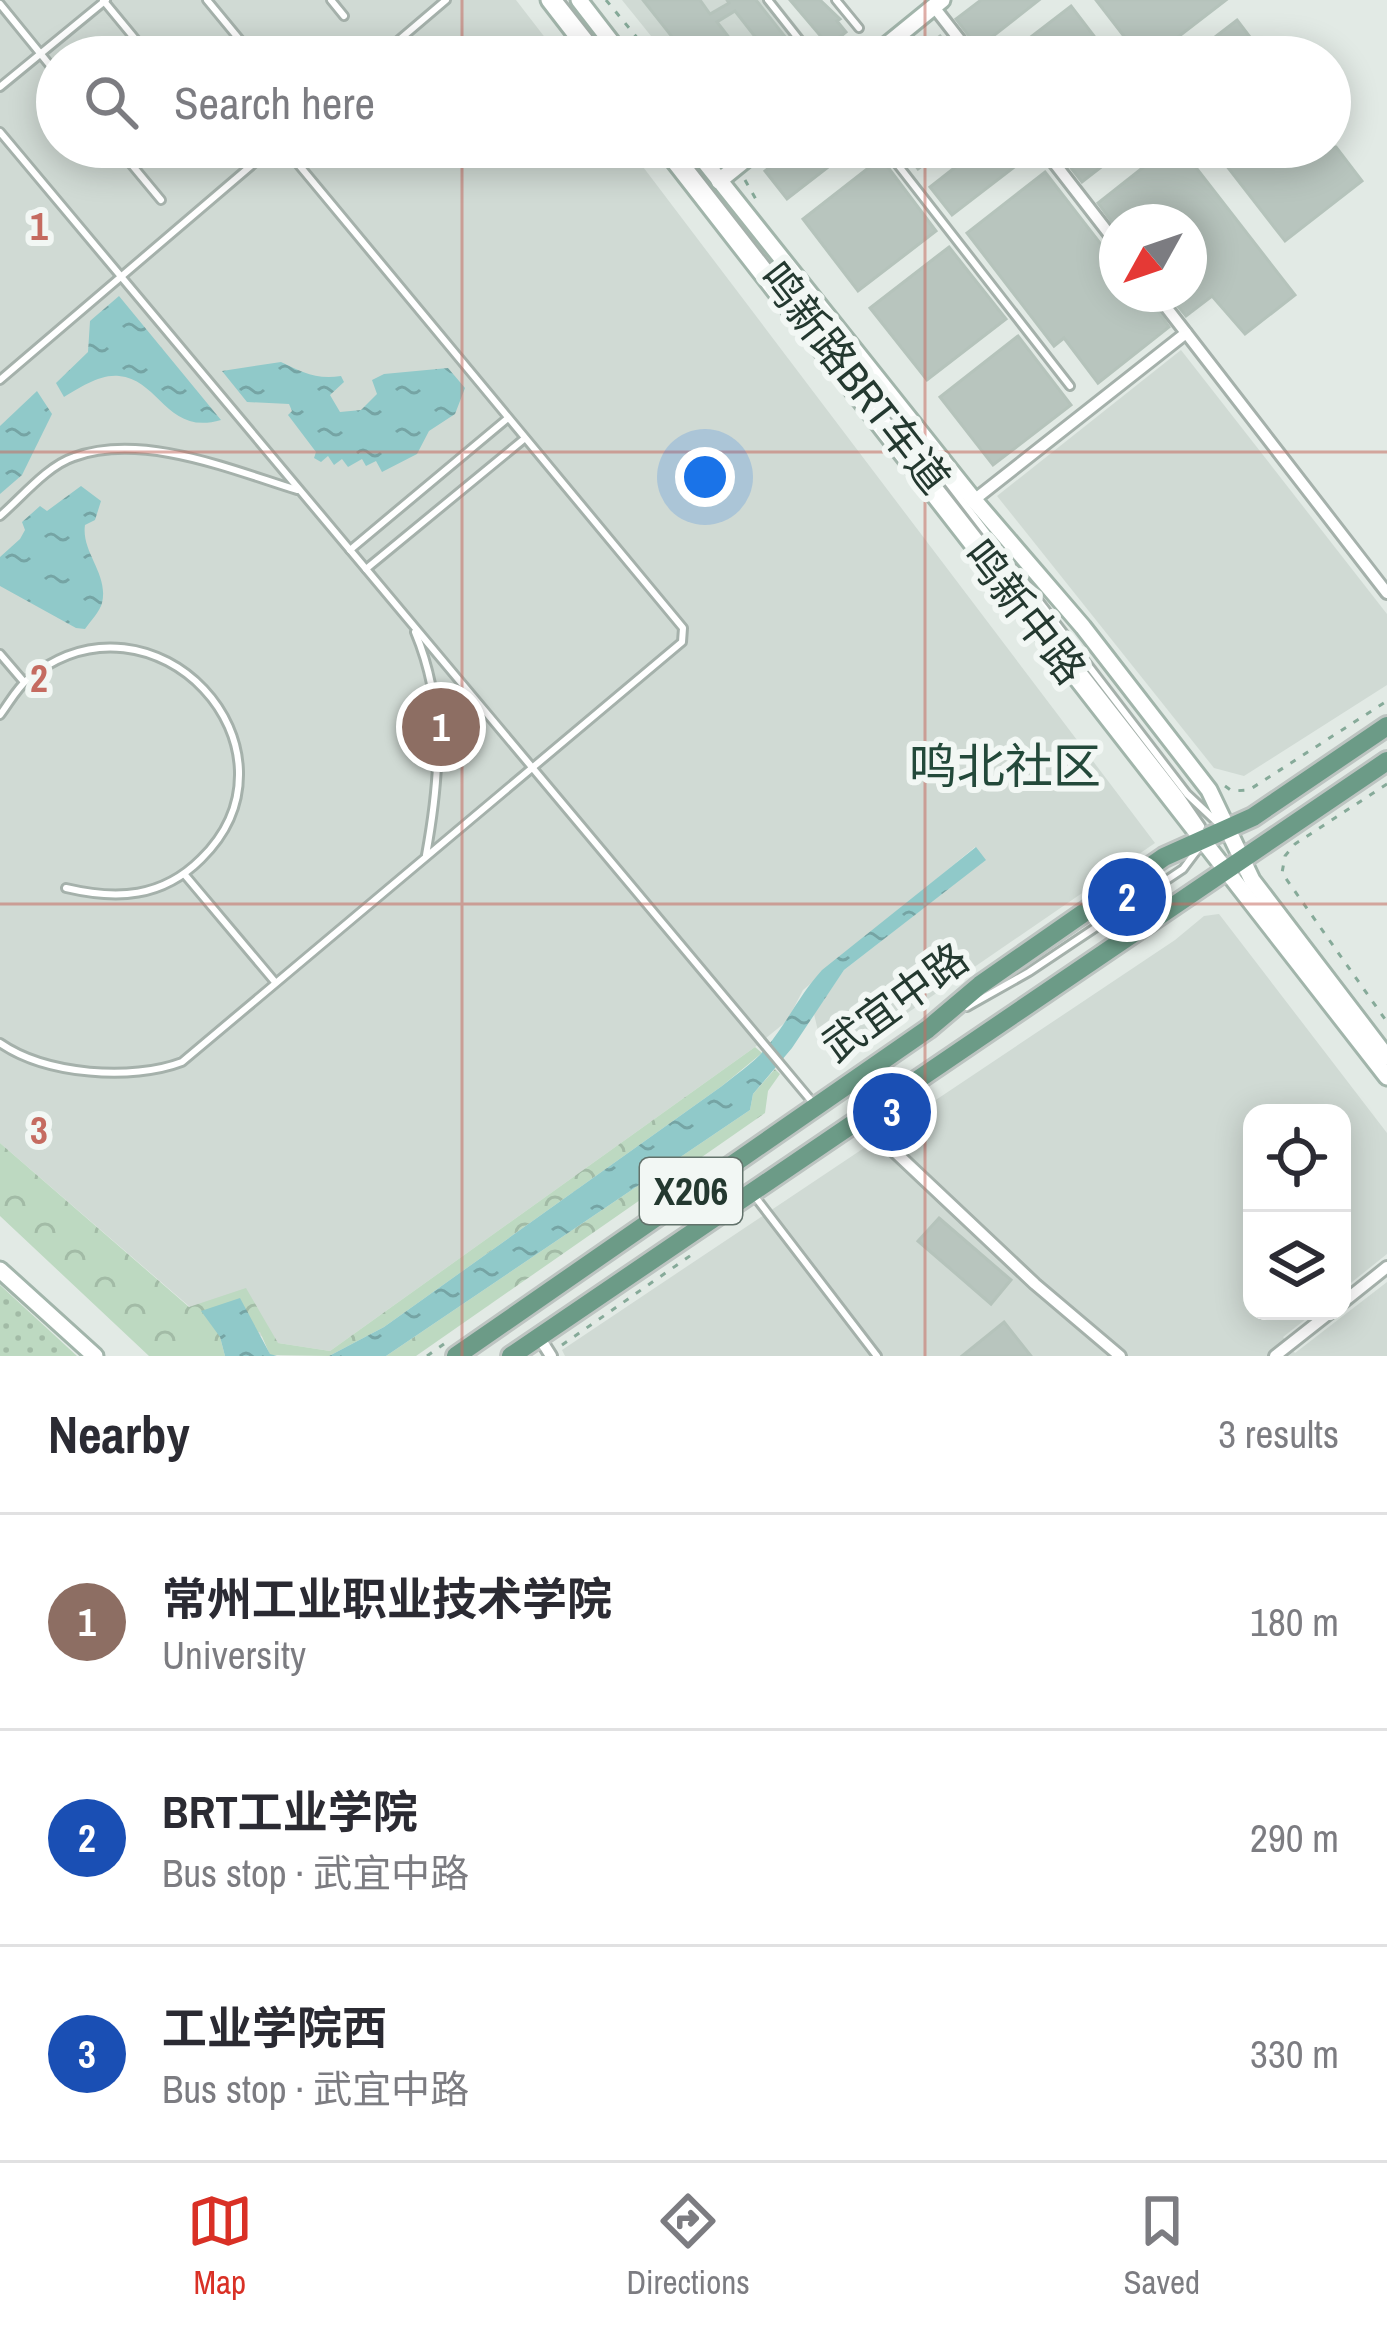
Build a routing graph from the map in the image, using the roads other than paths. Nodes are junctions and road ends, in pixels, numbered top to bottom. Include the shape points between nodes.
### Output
1 (104, 0) edge
2 (207, 0) edge
3 (332, 0) edge
4 (446, 0) edge
5 (549, 0) edge
6 (559, 0) edge
7 (575, 0) edge
8 (768, 0) edge
9 (836, 0) edge
10 (0, 4) edge
11 (931, 4) edge
12 (344, 16) dead end
13 (860, 28) dead end
14 (61, 36) edge
15 (133, 36) edge
16 (237, 36) edge
17 (404, 36) edge
18 (577, 36) edge
19 (587, 36) edge
20 (603, 36) edge
21 (796, 36) edge
22 (895, 36) edge
23 (956, 36) edge
24 (36, 49) edge
25 (36, 57) edge
26 (0, 87) edge
27 (0, 133) edge
28 (134, 168) edge
29 (248, 168) edge
30 (301, 168) edge
31 (679, 168) edge
32 (690, 168) edge
33 (706, 168) edge
34 (708, 168) edge
35 (735, 168) edge
36 (900, 168) edge
37 (1058, 168) edge
38 (719, 181) junction
39 (160, 200) dead end
40 (1099, 221) edge
41 (120, 276) junction
42 (1170, 312) edge
43 (1186, 333) junction
44 (0, 380) edge
45 (1070, 386) dead end
46 (508, 418) junction
47 (524, 439) junction
48 (300, 491) junction
49 (974, 500) junction
50 (0, 516) edge
51 (350, 550) junction
52 (366, 569) junction
53 (1387, 593) edge
54 (411, 623) junction
55 (0, 654) edge
56 (24, 682) junction
57 (0, 715) edge
58 (1387, 726) edge
59 (1387, 761) edge
60 (532, 768) junction
61 (1226, 831) junction
62 (1203, 841) junction
63 (425, 858) junction
64 (1234, 864) junction
65 (184, 875) junction
66 (66, 888) dead end
67 (276, 983) junction
68 (0, 1043) edge
69 (1387, 1057) edge
70 (1387, 1077) edge
71 (814, 1104) junction
72 (859, 1118) junction
73 (751, 1192) junction
74 (1387, 1267) edge
75 (0, 1270) edge
76 (1351, 1296) edge
77 (1321, 1320) edge
78 (451, 1349) edge
79 (546, 1349) edge
80 (95, 1356) edge
81 (511, 1356) edge
82 (877, 1356) edge
83 (1120, 1356) edge
84 (1275, 1356) edge

1 - 14 lane
1 - 15 lane
2 - 16 lane
3 - 12 lane
4 - 17 lane
5 - 18 main road
6 - 19 lane
7 - 20 main road
8 - 21 lane
9 - 13 lane
10 - 24 lane
11 - 22 main road
11 - 23 street
25 - 26 lane
27 - 41 lane
28 - 39 lane
29 - 41 lane
30 - 46 lane
31 - 62 main road, 鸣新中路
32 - 62 lane, 鸣新路BRT车道 via 1179,794
33 - 61 lane, 鸣新路BRT车道 via 1187,794
34 - 38 main road, 鸣新中路
35 - 38 main road
36 - 45 lane
37 - 40 street
38 - 49 main road, 鸣新中路
41 - 44 lane
41 - 48 lane
42 - 43 street
43 - 49 street
43 - 53 street
46 - 47 lane
46 - 51 lane
47 - 52 lane
47 - 60 lane via 683,628 682,642
48 - 50 lane via 188,456 116,449 73,457
48 - 51 lane
49 - 61 main road, 鸣新中路 via 1201,780
51 - 52 lane
52 - 54 lane
54 - 60 lane
54 - 63 lane via 437,716 439,783
55 - 56 lane
56 - 57 lane
56 - 65 lane via 58,658 98,646 139,649 177,664 209,691 230,727 236,788 214,846
58 - 61 main road, 武宜中路 / X206
59 - 64 main road, 武宜中路 / X206
60 - 63 lane
60 - 71 lane
61 - 62 main road, 武宜中路 / X206
61 - 64 main road, 鸣新中路
62 - 64 main road, 鸣新中路
62 - 71 main road, 武宜中路 / X206 via 1163,857
63 - 67 lane
64 - 69 main road, 鸣新中路
64 - 70 main road, 鸣新中路
64 - 72 main road, 武宜中路 / X206
65 - 66 lane via 127,895
65 - 67 lane
67 - 68 lane via 182,1062 156,1072 110,1075
71 - 78 main road, 武宜中路 / X206
72 - 73 main road, 武宜中路 / X206
72 - 83 street
73 - 79 main road, 武宜中路 / X206
73 - 82 lane
74 - 76 street
75 - 80 main road
77 - 84 street
79 - 81 main road, 武宜中路 / X206

